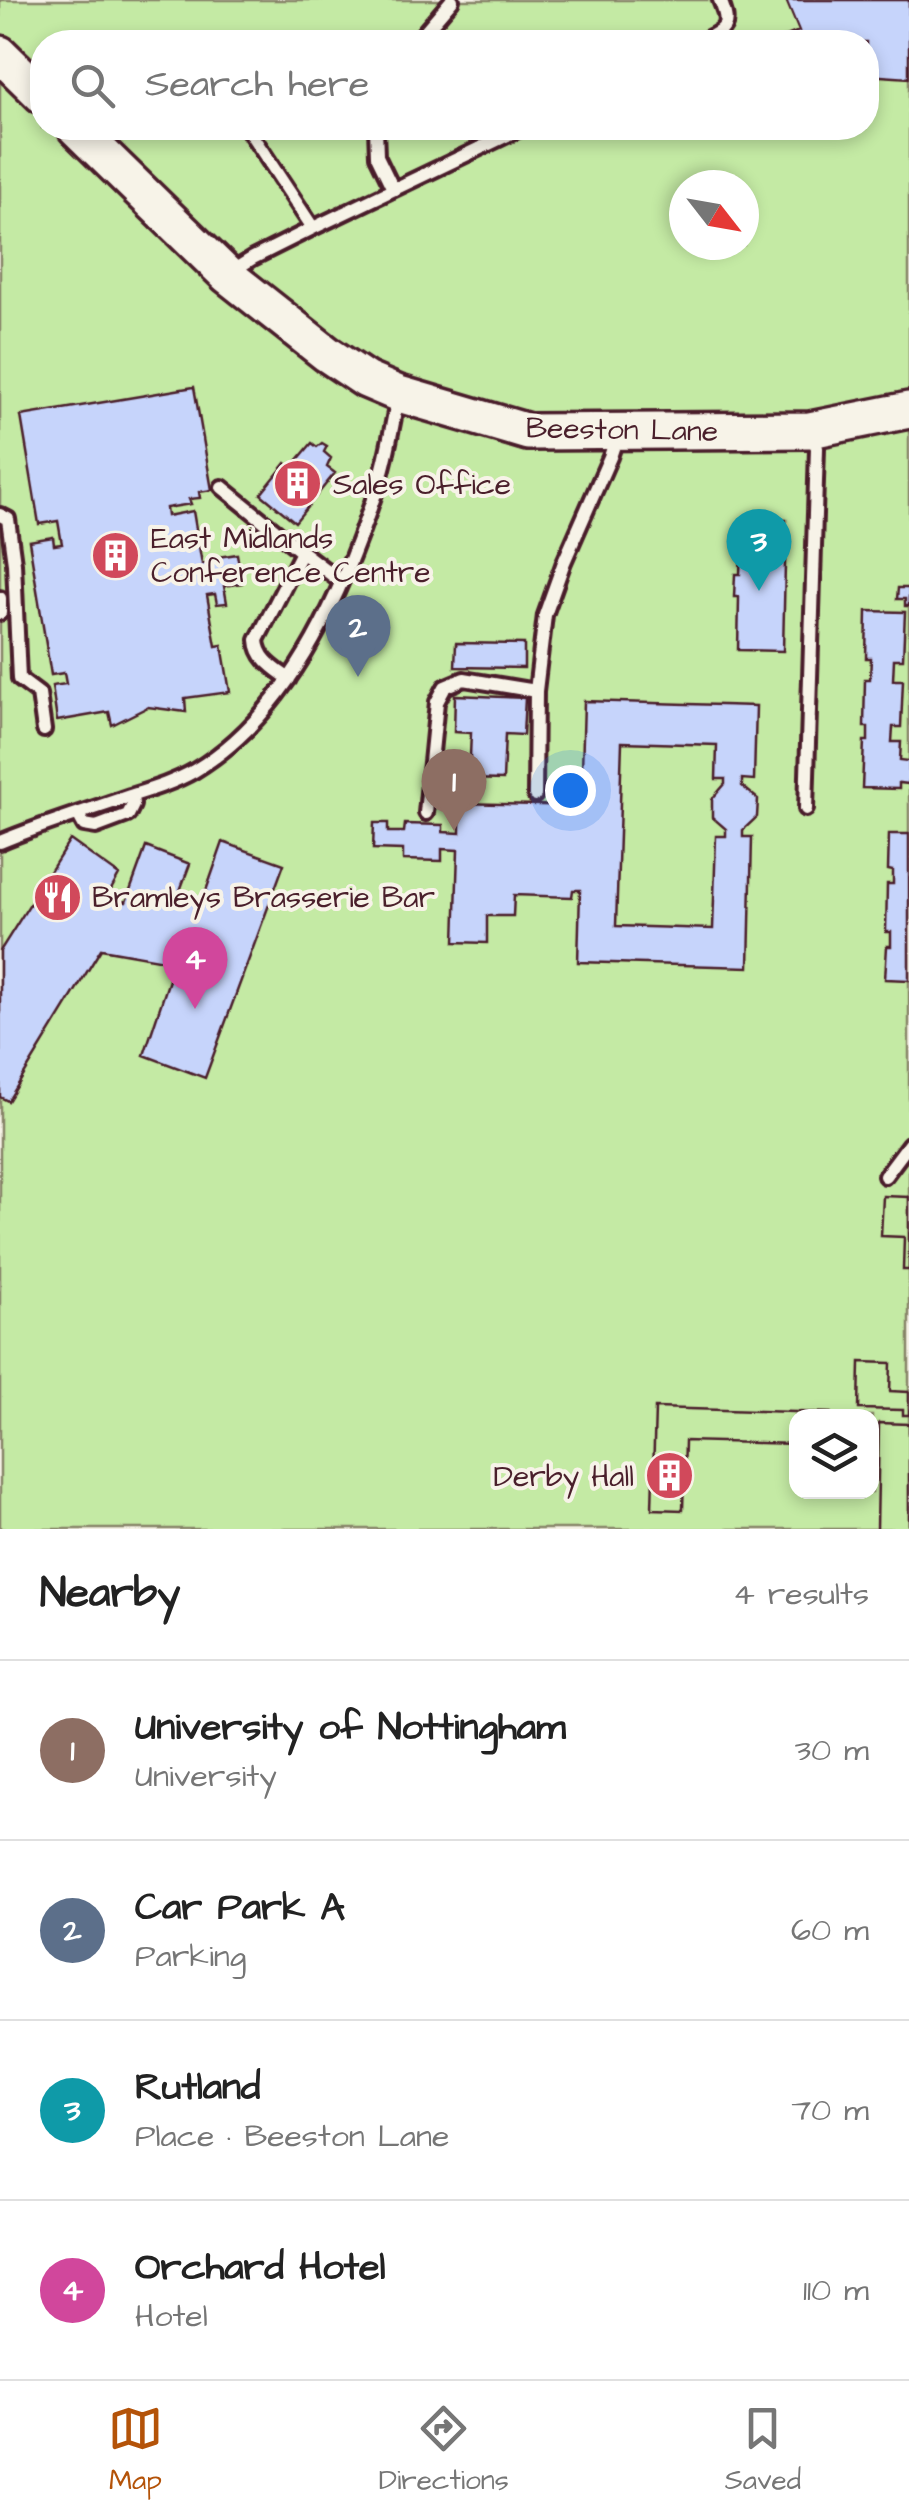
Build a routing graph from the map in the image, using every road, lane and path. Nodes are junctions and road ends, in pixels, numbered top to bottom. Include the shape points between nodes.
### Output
1 (452, 0) edge
2 (720, 0) edge
3 (426, 30) edge
4 (722, 30) edge
5 (0, 54) edge
6 (30, 83) edge
7 (88, 140) edge
8 (255, 140) edge
9 (376, 140) edge
10 (497, 140) edge
11 (393, 189) junction
12 (313, 228) junction
13 (227, 275) junction
14 (399, 394) junction
15 (909, 410) edge
16 (810, 430) junction
17 (618, 433) junction
18 (222, 487) dead end
19 (0, 515) edge
20 (302, 552) junction
21 (340, 581) junction
22 (0, 598) edge
23 (0, 613) edge
24 (288, 679) junction
25 (536, 691) junction
26 (44, 730) dead end
27 (535, 795) dead end
28 (806, 808) dead end
29 (426, 814) dead end
30 (0, 842) edge
31 (909, 1144) edge
32 (885, 1176) dead end

1 - 3 lane
2 - 4 lane
5 - 6 street
7 - 13 street, Beeston Lane
8 - 12 lane
9 - 11 lane via 376,156
10 - 11 lane
11 - 12 lane
12 - 13 lane
13 - 14 street, Beeston Lane via 338,361
14 - 17 street, Beeston Lane via 528,432
14 - 21 lane via 382,470
15 - 16 street, Beeston Lane
16 - 17 street, Beeston Lane
16 - 28 lane via 817,448
17 - 25 lane via 544,614
18 - 20 lane
19 - 26 lane via 8,519 14,563 19,680 38,694
20 - 21 lane
20 - 24 lane via 257,640 258,652
21 - 24 lane
22 - 23 lane
24 - 30 lane via 252,726 192,772
25 - 27 lane
25 - 29 lane via 464,680 445,687 437,702
31 - 32 lane

